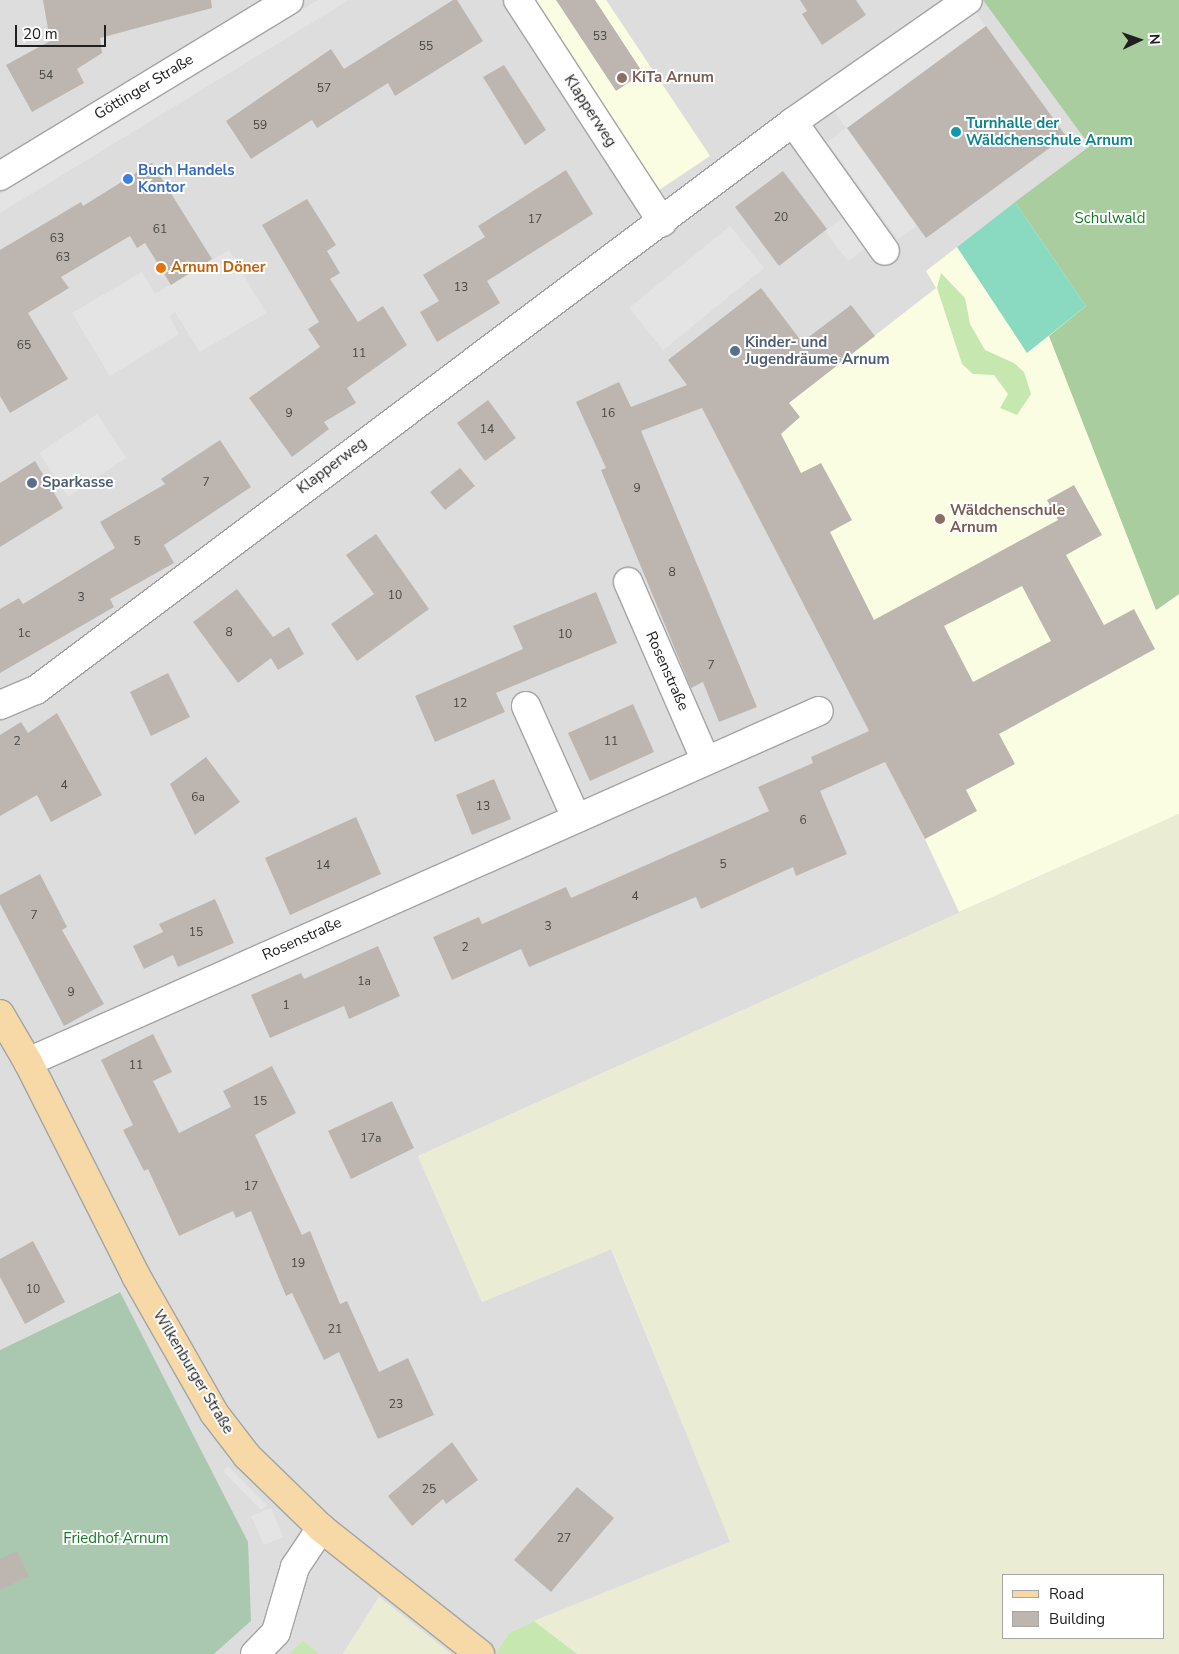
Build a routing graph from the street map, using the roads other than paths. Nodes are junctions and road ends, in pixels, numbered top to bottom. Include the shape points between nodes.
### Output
1 (289, 0) edge
2 (518, 0) edge
3 (968, 0) edge
4 (793, 122) junction
5 (0, 176) edge
6 (662, 222) junction
7 (885, 251) dead end
8 (628, 582) dead end
9 (0, 705) edge
10 (526, 706) dead end
11 (819, 712) dead end
12 (706, 761) junction
13 (576, 818) junction
14 (0, 1014) edge
15 (28, 1062) junction
16 (321, 1528) junction
17 (255, 1654) edge
18 (480, 1654) edge

1 - 5 street, Göttinger Straße
2 - 6 street, Klapperweg
3 - 4 street, Klapperweg
4 - 6 street, Klapperweg
4 - 7 street
6 - 9 street, Klapperweg via 36,690
8 - 12 street, Rosenstraße
10 - 13 street
11 - 12 street, Rosenstraße
12 - 13 street, Rosenstraße
13 - 15 street, Rosenstraße
14 - 15 main road, Wilkenburger Straße
15 - 16 main road, Wilkenburger Straße via 136,1276 214,1413 247,1456
16 - 17 street via 294,1567 276,1632
16 - 18 main road, Wilkenburger Straße

